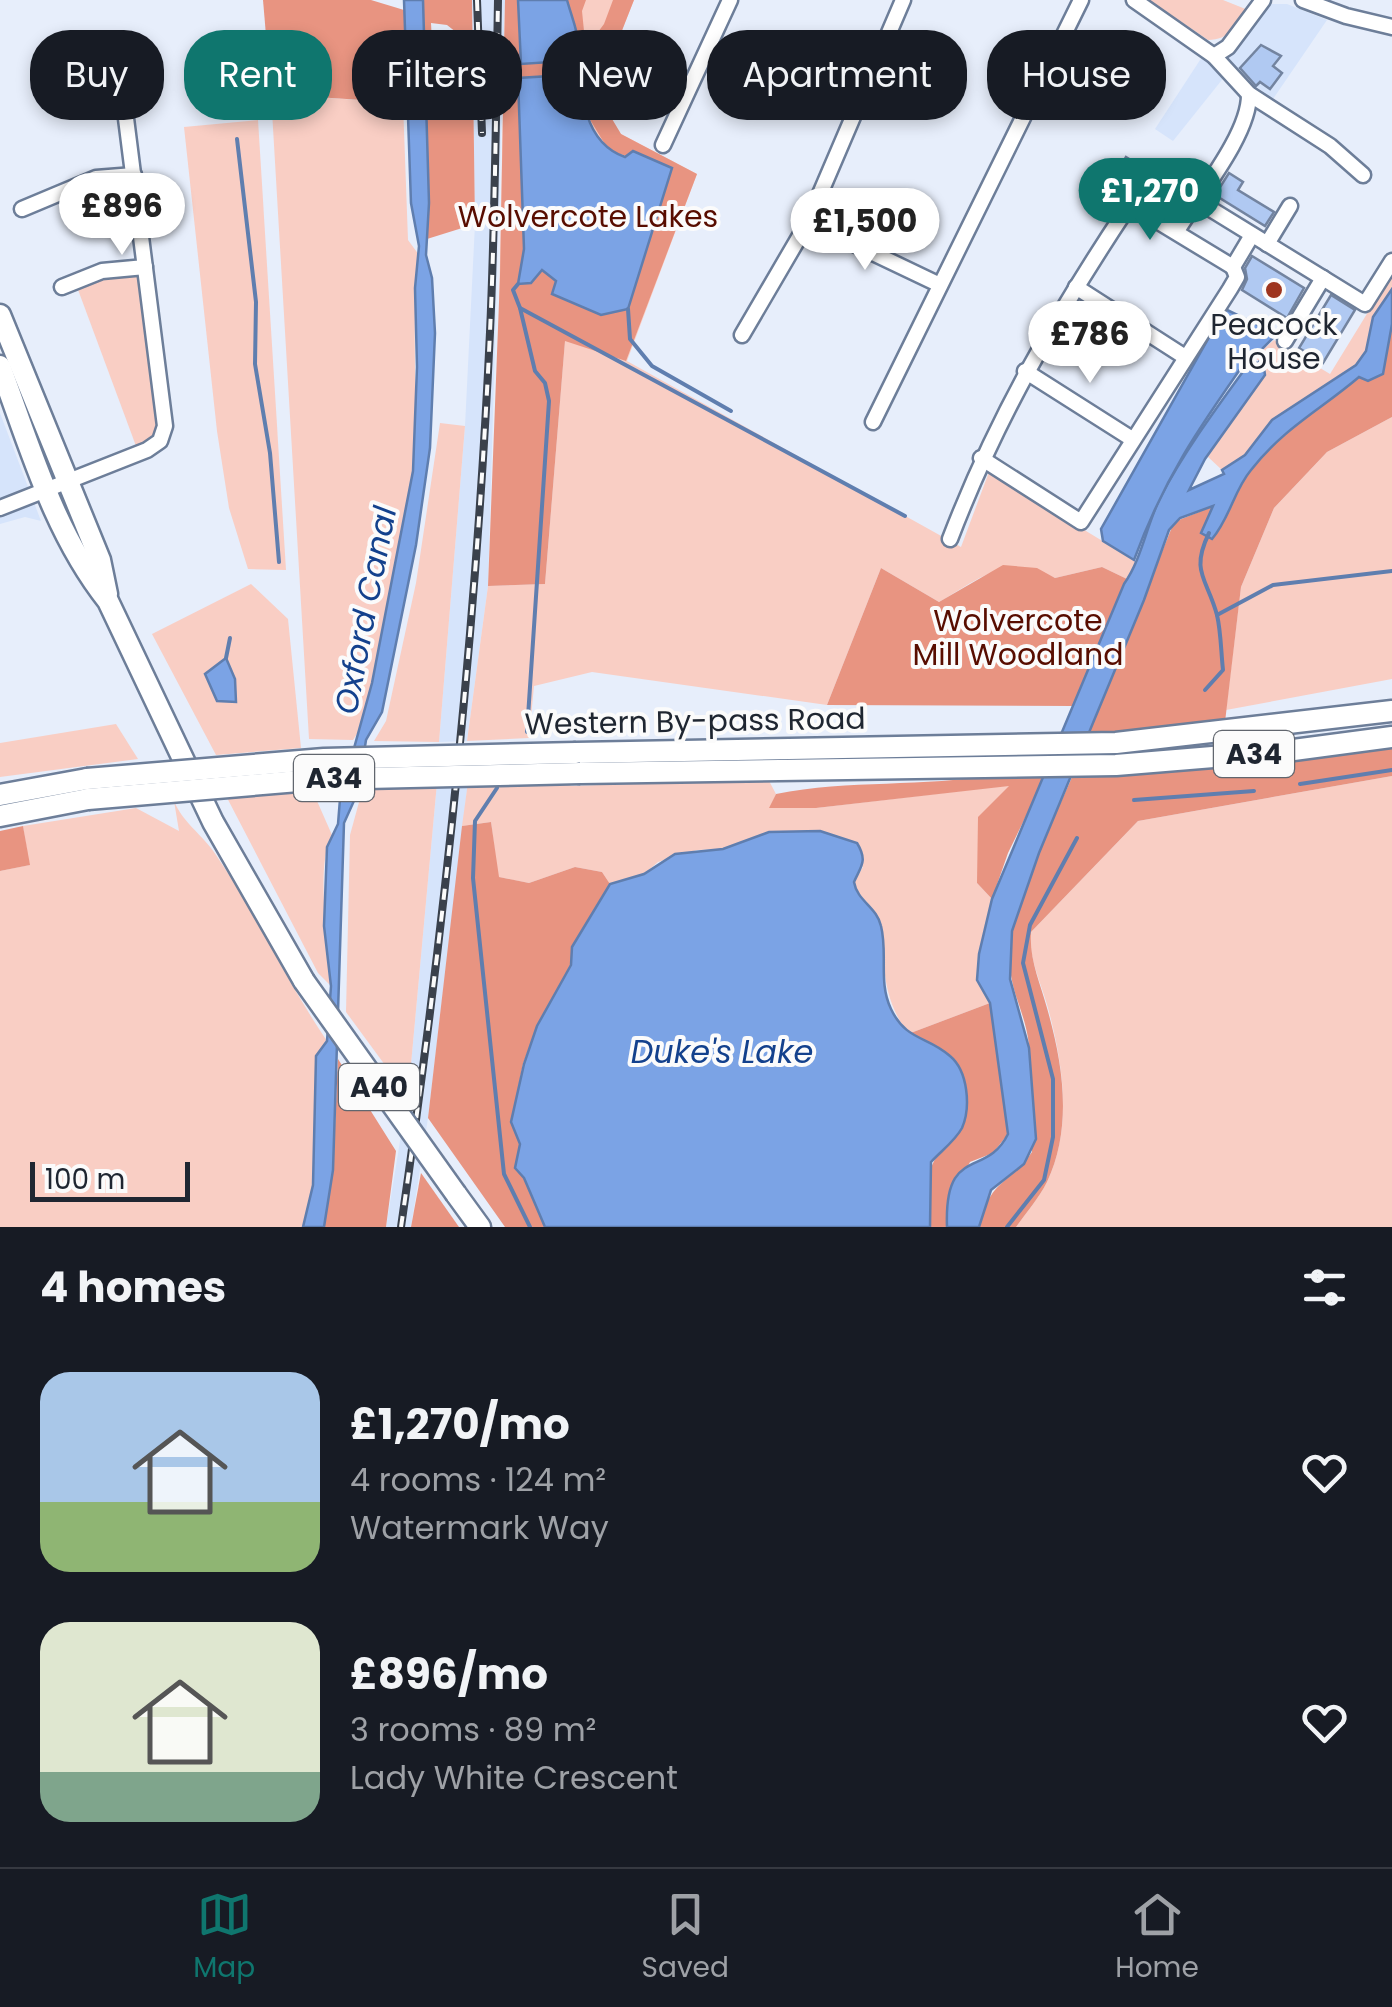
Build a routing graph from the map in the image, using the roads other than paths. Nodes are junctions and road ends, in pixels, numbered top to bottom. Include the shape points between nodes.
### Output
1 (730, 0) edge
2 (904, 0) edge
3 (1081, 0) edge
4 (1134, 0) edge
5 (1263, 0) edge
6 (1304, 0) edge
7 (1392, 27) edge
8 (1214, 56) junction
9 (1250, 94) junction
10 (127, 120) edge
11 (663, 145) dead end
12 (134, 175) junction
13 (1362, 175) dead end
14 (1196, 200) junction
15 (1290, 206) dead end
16 (22, 209) dead end
17 (808, 222) junction
18 (1176, 232) junction
19 (1252, 235) junction
20 (1267, 244) junction
21 (1392, 260) edge
22 (145, 267) junction
23 (1233, 267) junction
24 (1323, 278) junction
25 (940, 285) junction
26 (1076, 286) junction
27 (62, 287) dead end
28 (0, 315) edge
29 (742, 336) dead end
30 (1285, 342) dead end
31 (1185, 357) junction
32 (0, 366) edge
33 (1025, 371) junction
34 (873, 422) dead end
35 (1132, 439) junction
36 (981, 458) junction
37 (66, 480) junction
38 (46, 491) junction
39 (0, 508) edge
40 (950, 539) dead end
41 (108, 601) junction
42 (1392, 711) edge
43 (1392, 737) edge
44 (1024, 755) junction
45 (88, 789) junction
46 (0, 795) edge
47 (0, 816) edge
48 (480, 1227) edge

1 - 11 street
2 - 17 street
3 - 25 street
4 - 8 street
5 - 8 street
6 - 7 street
8 - 9 street
9 - 13 street
9 - 14 street via 1244,120
10 - 12 street
12 - 16 street via 96,178
12 - 22 street
14 - 18 street
14 - 19 street
15 - 20 street
17 - 25 street
17 - 29 street
18 - 23 street
18 - 26 street via 1139,210 1126,210
19 - 20 street
19 - 23 street
20 - 24 street
21 - 24 street via 1365,304
22 - 27 street via 102,271
22 - 37 street via 165,426 160,441
23 - 31 street via 1237,277
24 - 30 street
25 - 34 street
26 - 31 street
26 - 33 street
28 - 37 highway, A40
31 - 35 street
32 - 38 highway, A40
33 - 35 street
33 - 36 street
35 - 36 street via 1081,522
36 - 40 street
37 - 38 street
37 - 41 highway, A40 via 100,560
38 - 39 street
38 - 41 highway, A40 via 84,572
41 - 48 highway, A40, bridge via 213,822 304,981
42 - 44 highway, Western By-pass Road / A34
43 - 44 highway, Western By-pass Road / A34 via 1116,765
44 - 45 highway, Western By-pass Road / A34, bridge via 578,763
45 - 46 highway, Western By-pass Road / A34
45 - 47 highway, Western By-pass Road / A34

